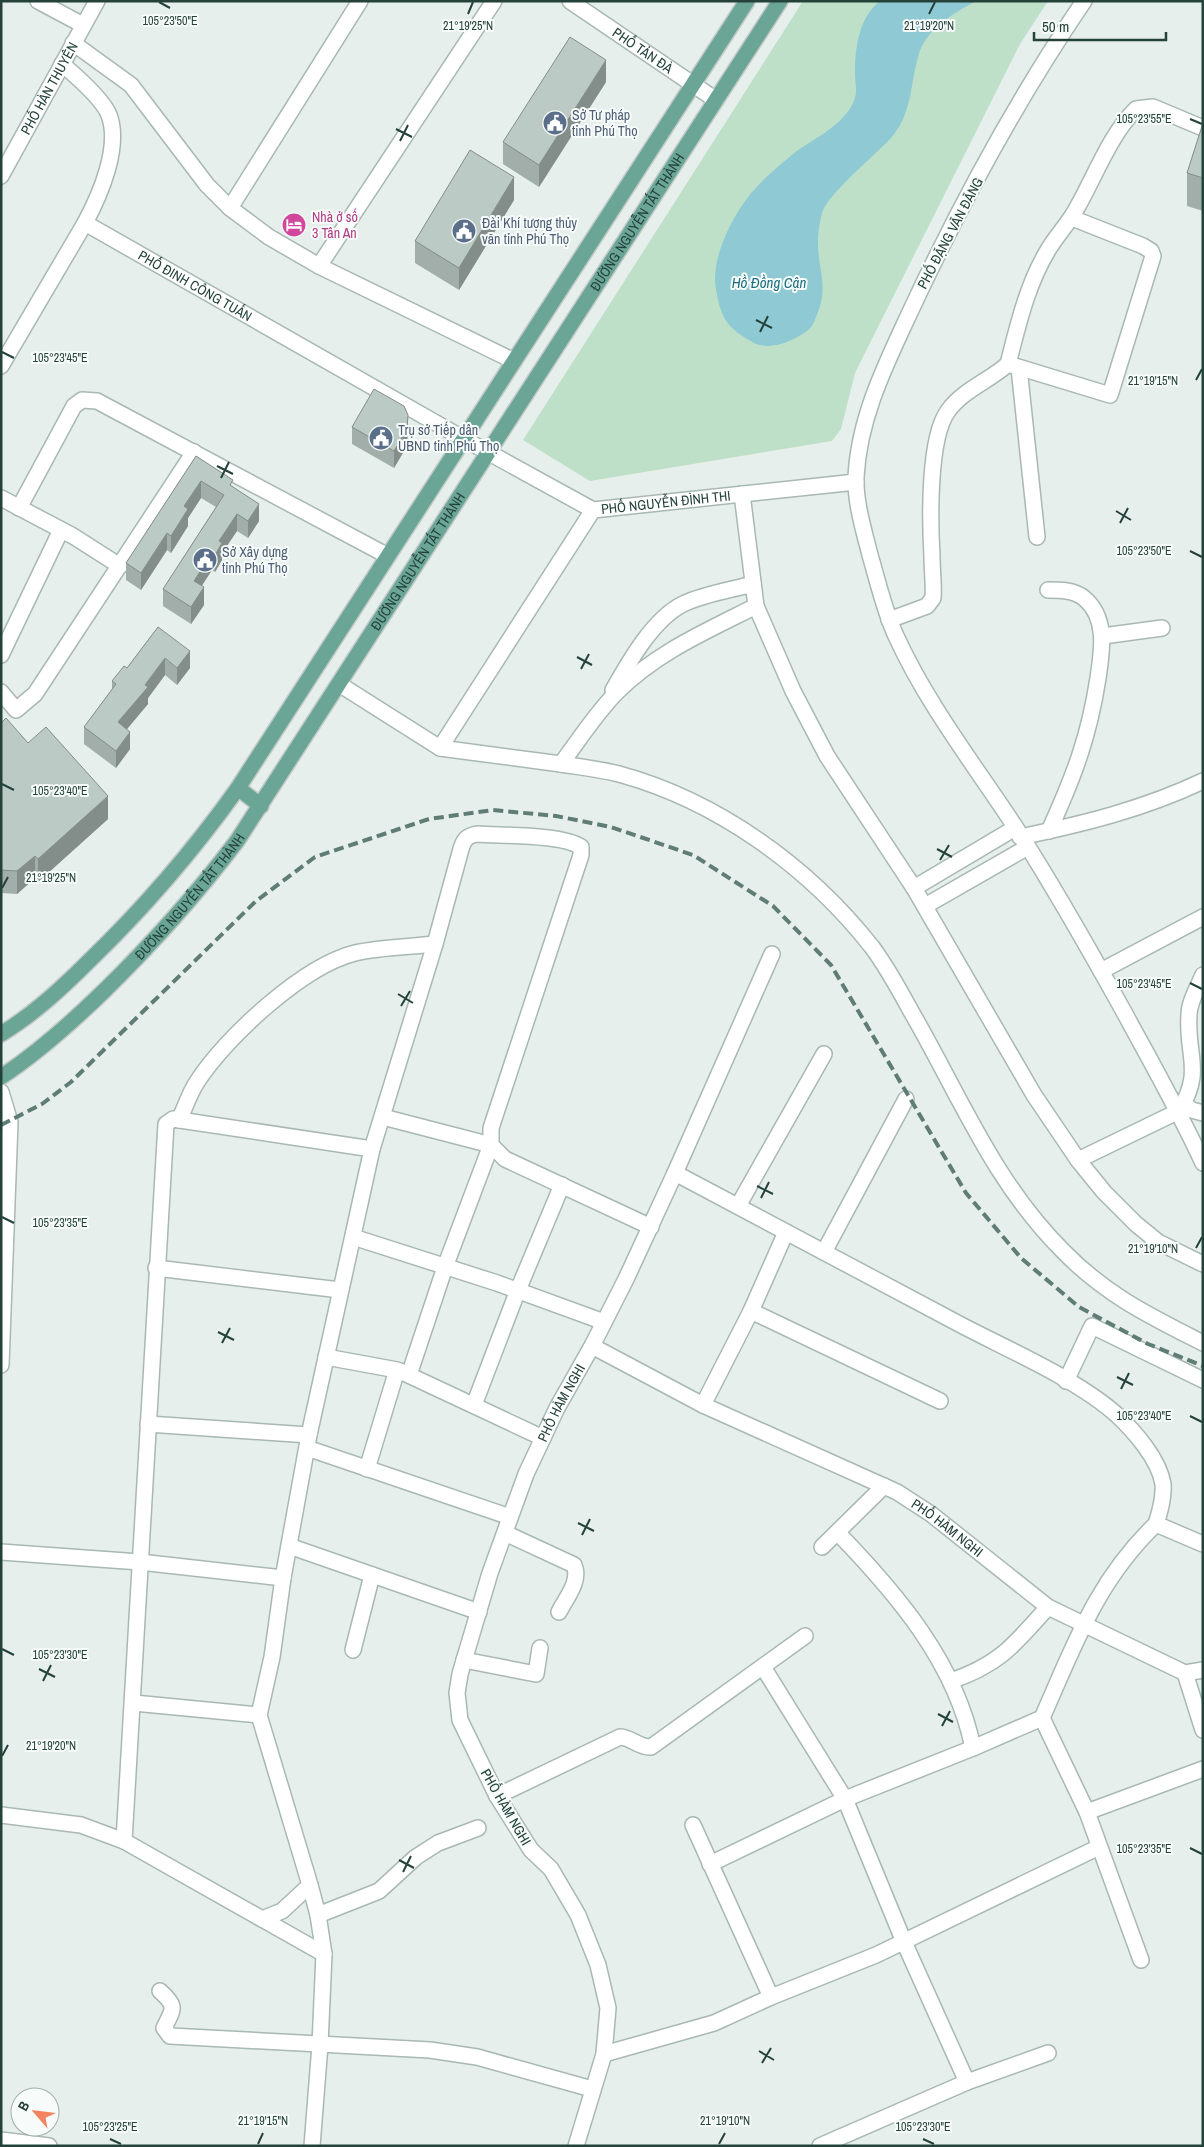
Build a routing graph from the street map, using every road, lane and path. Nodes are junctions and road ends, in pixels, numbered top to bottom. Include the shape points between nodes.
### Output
1 (38, 1) edge
2 (97, 1) edge
3 (360, 1) edge
4 (494, 1) edge
5 (570, 1) edge
6 (747, 1) edge
7 (780, 1) edge
8 (1084, 1) edge
9 (83, 26) junction
10 (73, 43) junction
11 (62, 64) junction
12 (694, 84) junction
13 (716, 100) junction
14 (1203, 128) edge
15 (1, 176) edge
16 (230, 208) junction
17 (1072, 218) junction
18 (85, 223) junction
19 (319, 266) junction
20 (514, 361) junction
21 (1, 366) edge
22 (1014, 366) junction
23 (464, 439) junction
24 (194, 452) junction
25 (489, 452) junction
26 (856, 482) junction
27 (742, 494) junction
28 (1, 498) edge
29 (20, 508) junction
30 (593, 510) junction
31 (61, 530) junction
32 (1037, 537) dead end
33 (388, 556) junction
34 (120, 566) junction
35 (753, 584) junction
36 (1048, 590) dead end
37 (756, 606) junction
38 (889, 620) junction
39 (1162, 628) dead end
40 (1102, 636) junction
41 (1, 655) edge
42 (339, 684) junction
43 (1, 692) edge
44 (604, 707) junction
45 (440, 748) junction
46 (561, 764) junction
47 (1203, 781) edge
48 (238, 788) junction
49 (261, 806) junction
50 (1049, 830) junction
51 (1021, 837) junction
52 (914, 888) junction
53 (925, 906) junction
54 (1203, 917) edge
55 (435, 944) junction
56 (772, 954) dead end
57 (1101, 971) junction
58 (1203, 975) edge
59 (1, 1034) edge
60 (824, 1054) dead end
61 (1, 1077) edge
62 (1, 1092) edge
63 (906, 1099) dead end
64 (1181, 1107) junction
65 (1203, 1113) edge
66 (382, 1117) junction
67 (179, 1120) junction
68 (491, 1145) junction
69 (372, 1149) junction
70 (1078, 1160) junction
71 (1203, 1163) edge
72 (5, 1165) edge
73 (675, 1173) junction
74 (562, 1185) junction
75 (738, 1206) junction
76 (651, 1227) junction
77 (786, 1232) junction
78 (353, 1237) junction
79 (824, 1252) junction
80 (1203, 1264) edge
81 (445, 1266) junction
82 (156, 1268) junction
83 (340, 1290) junction
84 (518, 1290) junction
85 (751, 1311) junction
86 (604, 1322) junction
87 (1203, 1343) edge
88 (592, 1346) junction
89 (326, 1357) junction
90 (1, 1365) edge
91 (403, 1372) junction
92 (1203, 1380) edge
93 (1066, 1381) junction
94 (940, 1401) dead end
95 (474, 1405) junction
96 (703, 1405) junction
97 (148, 1424) junction
98 (543, 1438) junction
99 (308, 1442) junction
100 (367, 1469) junction
101 (884, 1486) junction
102 (510, 1517) junction
103 (1156, 1524) junction
104 (505, 1532) junction
105 (838, 1534) junction
106 (1203, 1544) edge
107 (289, 1546) junction
108 (822, 1547) dead end
109 (1, 1552) edge
110 (140, 1562) junction
111 (372, 1575) junction
112 (283, 1578) junction
113 (1048, 1607) junction
114 (478, 1612) junction
115 (559, 1612) dead end
116 (1084, 1623) junction
117 (805, 1636) dead end
118 (540, 1648) dead end
119 (353, 1650) dead end
120 (464, 1660) junction
121 (763, 1667) junction
122 (1203, 1670) edge
123 (1185, 1673) junction
124 (951, 1681) junction
125 (134, 1703) junction
126 (259, 1715) junction
127 (1042, 1718) junction
128 (1203, 1730) edge
129 (973, 1748) junction
130 (1203, 1769) edge
131 (497, 1796) junction
132 (845, 1799) junction
133 (1086, 1812) junction
134 (1, 1815) edge
135 (693, 1825) dead end
136 (478, 1828) dead end
137 (124, 1841) junction
138 (1099, 1846) junction
139 (710, 1864) junction
140 (310, 1885) junction
141 (318, 1915) junction
142 (262, 1919) junction
143 (904, 1942) junction
144 (324, 1954) junction
145 (1141, 1960) dead end
146 (160, 1991) dead end
147 (771, 1997) junction
148 (320, 2045) junction
149 (1048, 2053) dead end
150 (604, 2054) junction
151 (968, 2082) junction
152 (592, 2090) junction
153 (1, 2140) edge
154 (579, 2145) edge
155 (48, 2146) edge
156 (312, 2146) edge
157 (820, 2146) edge

1 - 9 street
2 - 9 street, PHỐ HÀN THUYÊN
3 - 16 street
4 - 19 street
5 - 12 street, PHỐ TẢN ĐÀ
6 - 12 main road, ĐƯỜNG NGUYỄN TẤT THÀNH
7 - 13 main road, ĐƯỜNG NGUYỄN TẤT THÀNH
8 - 26 street, PHỐ ĐẶNG VĂN ĐĂNG via 1004,132 923,285 871,400
9 - 10 street, PHỐ HÀN THUYÊN
10 - 11 street, PHỐ HÀN THUYÊN
10 - 16 street via 131,85 206,185
11 - 15 street, PHỐ HÀN THUYÊN
11 - 18 street via 87,86 109,114 113,143 99,196
12 - 13 street, PHỐ TẢN ĐÀ
12 - 20 main road, ĐƯỜNG NGUYỄN TẤT THÀNH
13 - 25 main road, ĐƯỜNG NGUYỄN TẤT THÀNH
14 - 17 street via 1153,107 1136,109 1114,138
16 - 19 street via 269,237
17 - 22 street via 1048,251 1034,278 1017,323
17 - 22 street via 1143,246 1153,256 1110,395
18 - 21 street
18 - 23 street, PHỐ ĐINH CÔNG TUẤN
19 - 20 street
20 - 23 main road, ĐƯỜNG NGUYỄN TẤT THÀNH
22 - 32 street
22 - 38 street via 962,396 941,422 932,498 933,598 927,606
23 - 25 street, PHỐ NGUYỄN ĐÌNH THI
23 - 33 main road, ĐƯỜNG NGUYỄN TẤT THÀNH
24 - 29 street via 97,401 82,400 74,406
24 - 33 street
24 - 34 street
25 - 30 street, PHỐ NGUYỄN ĐÌNH THI
25 - 42 main road, ĐƯỜNG NGUYỄN TẤT THÀNH
26 - 27 street, PHỐ NGUYỄN ĐÌNH THI
26 - 38 street, PHỐ ĐẶNG VĂN ĐĂNG via 866,539
27 - 30 street, PHỐ NGUYỄN ĐÌNH THI
27 - 35 street
28 - 29 street
29 - 31 street
30 - 45 street
31 - 34 street
31 - 41 street
33 - 48 main road, ĐƯỜNG NGUYỄN TẤT THÀNH
34 - 43 street via 35,694 16,710
35 - 37 street
35 - 44 street via 691,601 673,612 638,650
36 - 40 street via 1071,592 1084,598 1099,620
37 - 44 street via 675,646 652,661
37 - 52 street via 793,691 827,756
38 - 51 street, PHỐ ĐẶNG VĂN ĐĂNG via 935,710
39 - 40 street
40 - 50 street via 1089,729 1070,785
42 - 45 street
42 - 49 main road, ĐƯỜNG NGUYỄN TẤT THÀNH
44 - 46 street
45 - 46 street
46 - 87 street via 620,774 674,794 756,838 817,887 873,949 912,1013 982,1146 1029,1212 1062,1250 1107,1291
47 - 50 street via 1108,817
48 - 49 main road
48 - 59 main road, ĐƯỜNG NGUYỄN TẤT THÀNH via 185,860 111,940 37,1008
49 - 61 main road, ĐƯỜNG NGUYỄN TẤT THÀNH via 208,879 132,964 56,1036
50 - 51 street
51 - 52 street
51 - 53 street
51 - 57 street, PHỐ ĐẶNG VĂN ĐĂNG
52 - 53 street
53 - 70 street via 1034,1095
54 - 57 street
55 - 66 street
55 - 67 street via 354,953 308,975 228,1044 197,1082
55 - 68 street via 463,840 469,836 546,838 569,841 581,847 551,949 491,1128
56 - 73 street
57 - 64 street, PHỐ ĐẶNG VĂN ĐĂNG
58 - 64 street via 1188,1013 1196,1078
60 - 75 street
62 - 72 street via 10,1122
63 - 79 street
64 - 65 street
64 - 70 street
64 - 71 street, PHỐ ĐẶNG VĂN ĐĂNG
66 - 68 street
66 - 69 street
67 - 69 street
67 - 82 street via 169,1120 165,1130
68 - 74 street via 505,1159
68 - 81 street
69 - 78 street
70 - 80 street via 1136,1224 1158,1242
72 - 90 street
73 - 75 street
73 - 76 street
74 - 76 street
74 - 84 street
75 - 77 street
76 - 86 street
77 - 79 street
77 - 85 street
78 - 81 street
78 - 83 street
79 - 93 street
81 - 84 street
81 - 91 street
82 - 83 street
82 - 97 street
83 - 89 street
84 - 86 street
84 - 95 street
85 - 94 street
85 - 96 street
86 - 88 street
88 - 96 street, PHỐ HÀM NGHI
88 - 98 street, PHỐ HÀM NGHI
89 - 91 street
89 - 99 street
91 - 95 street
91 - 100 street
92 - 93 street via 1092,1326
93 - 103 street via 1117,1416 1155,1462 1163,1483
95 - 98 street
96 - 101 street, PHỐ HÀM NGHI
97 - 99 street
97 - 110 street
98 - 102 street, PHỐ HÀM NGHI
99 - 100 street
99 - 107 street
100 - 102 street
101 - 105 street
101 - 113 street, PHỐ HÀM NGHI via 931,1514
102 - 104 street, PHỐ HÀM NGHI
103 - 106 street
103 - 116 street via 1124,1557
104 - 114 street, PHỐ HÀM NGHI
104 - 115 street via 574,1565 576,1581
105 - 108 street
105 - 124 street via 880,1576 902,1604
107 - 111 street
107 - 112 street
109 - 110 street
110 - 112 street
110 - 125 street
111 - 114 street
111 - 119 street
112 - 126 street via 272,1657
113 - 116 street, PHỐ HÀM NGHI
113 - 124 street via 1003,1655 978,1672
114 - 120 street, PHỐ HÀM NGHI
116 - 123 street, PHỐ HÀM NGHI
116 - 127 street
117 - 121 street
118 - 120 street via 536,1674
120 - 131 street, PHỐ HÀM NGHI via 457,1693 460,1720
121 - 131 street via 651,1747 620,1737
121 - 132 street
122 - 123 street
123 - 128 street
124 - 129 street via 968,1723
125 - 126 street
125 - 137 street
126 - 140 street
127 - 129 street
127 - 133 street
129 - 132 street
130 - 133 street
131 - 150 street, PHỐ HÀM NGHI via 531,1850 551,1868 578,1915 598,1965 608,2008
132 - 139 street
132 - 143 street
133 - 138 street
134 - 137 street via 81,1825
135 - 139 street
136 - 141 street via 430,1847 379,1891
137 - 142 street
138 - 143 street
138 - 145 street
139 - 147 street
140 - 141 street
140 - 142 street via 282,1911
141 - 144 street
142 - 144 street
143 - 147 street
143 - 151 street
144 - 148 street
146 - 148 street via 172,2002 173,2009 164,2028 170,2036
147 - 150 street via 714,2023
148 - 152 street via 440,2051
148 - 156 street
149 - 151 street
150 - 152 street, PHỐ HÀM NGHI
151 - 157 street
152 - 154 street, PHỐ HÀM NGHI
153 - 155 street

